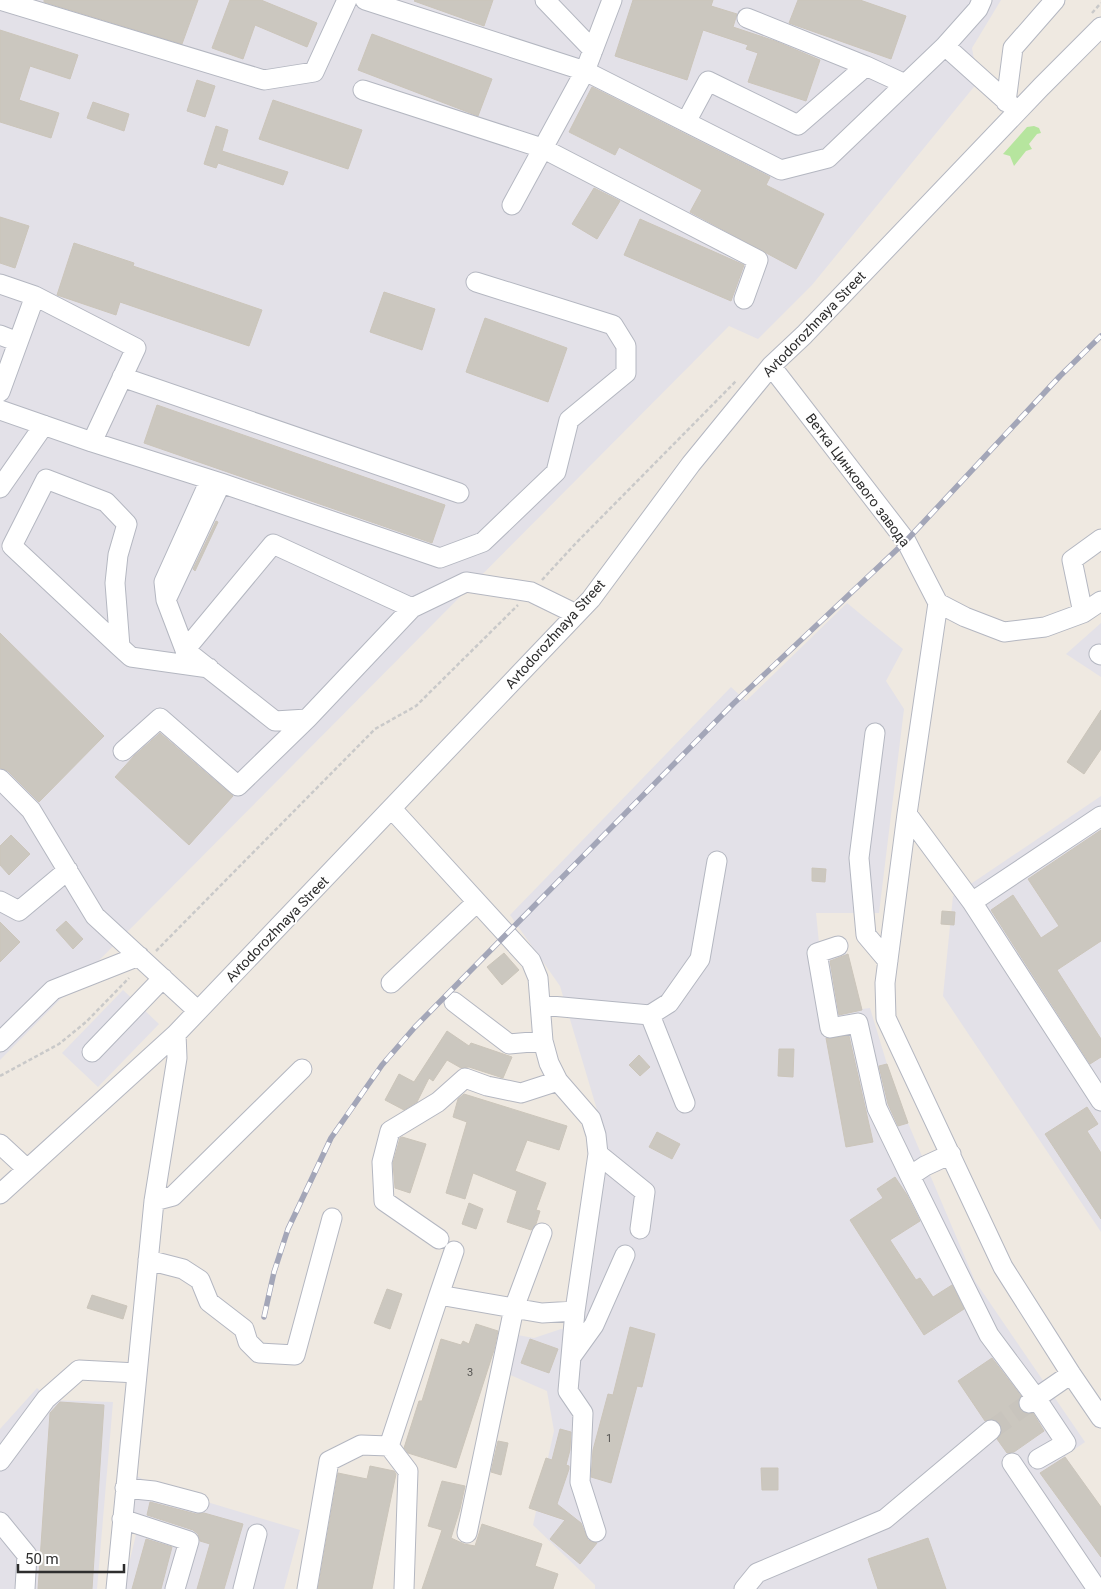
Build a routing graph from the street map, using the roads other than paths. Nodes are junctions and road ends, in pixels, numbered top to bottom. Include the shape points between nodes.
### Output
1 (0, 0) edge
2 (347, 0) edge
3 (366, 0) edge
4 (544, 0) edge
5 (612, 0) edge
6 (982, 0) edge
7 (1055, 0) edge
8 (747, 18) dead end
9 (1094, 22) edge
10 (945, 46) junction
11 (593, 50) junction
12 (866, 66) junction
13 (585, 71) junction
14 (905, 84) junction
15 (363, 90) dead end
16 (1012, 107) junction
17 (686, 122) junction
18 (542, 148) junction
19 (512, 205) dead end
20 (476, 282) dead end
21 (0, 284) edge
22 (35, 296) junction
23 (744, 299) dead end
24 (0, 336) edge
25 (18, 342) junction
26 (771, 366) junction
27 (122, 377) junction
28 (0, 392) edge
29 (0, 410) edge
30 (44, 425) junction
31 (92, 442) junction
32 (215, 481) junction
33 (0, 488) edge
34 (459, 493) dead end
35 (1101, 539) edge
36 (1101, 601) edge
37 (938, 603) junction
38 (412, 608) junction
39 (576, 614) junction
40 (1083, 614) junction
41 (120, 646) junction
42 (185, 650) junction
43 (209, 668) junction
44 (306, 719) junction
45 (875, 733) dead end
46 (123, 751) dead end
47 (0, 779) edge
48 (392, 809) junction
49 (907, 814) junction
50 (1101, 816) edge
51 (717, 860) dead end
52 (68, 870) junction
53 (0, 901) edge
54 (477, 902) junction
55 (972, 902) junction
56 (838, 946) dead end
57 (142, 959) junction
58 (888, 961) junction
59 (163, 978) junction
60 (391, 984) dead end
61 (454, 1002) dead end
62 (540, 1005) junction
63 (198, 1011) junction
64 (650, 1015) junction
65 (176, 1034) junction
66 (542, 1041) junction
67 (0, 1042) edge
68 (92, 1052) dead end
69 (302, 1069) dead end
70 (558, 1081) junction
71 (1101, 1101) edge
72 (685, 1103) dead end
73 (0, 1144) edge
74 (598, 1154) junction
75 (951, 1154) junction
76 (27, 1169) junction
77 (910, 1176) junction
78 (0, 1194) edge
79 (154, 1201) junction
80 (332, 1218) dead end
81 (640, 1229) dead end
82 (542, 1233) dead end
83 (439, 1239) dead end
84 (454, 1251) dead end
85 (625, 1255) dead end
86 (148, 1260) junction
87 (440, 1295) junction
88 (514, 1308) junction
89 (575, 1311) junction
90 (570, 1358) junction
91 (137, 1373) junction
92 (1071, 1374) junction
93 (1033, 1401) junction
94 (1101, 1418) edge
95 (991, 1430) tunnel mouth
96 (389, 1446) junction
97 (1038, 1459) dead end
98 (0, 1461) edge
99 (1012, 1463) dead end
100 (125, 1488) junction
101 (199, 1503) dead end
102 (122, 1519) junction
103 (0, 1522) edge
104 (596, 1532) dead end
105 (467, 1533) dead end
106 (257, 1534) dead end
107 (25, 1589) edge
108 (116, 1589) edge
109 (175, 1589) edge
110 (243, 1589) edge
111 (306, 1589) edge
112 (404, 1589) edge
113 (744, 1589) edge
114 (1097, 1589) edge

1 - 2 street via 264,80 314,72
3 - 13 street
4 - 11 street
5 - 11 street
6 - 10 street via 978,9
7 - 16 street via 1013,48
8 - 12 street
9 - 16 street, Avtodorozhnaya Street
10 - 14 street
10 - 16 street
11 - 13 street
12 - 14 street
12 - 17 street via 798,125 708,81
13 - 17 street
13 - 18 street
14 - 17 street via 828,158 781,170
15 - 18 street
16 - 26 street, Avtodorozhnaya Street via 804,335
18 - 19 street
18 - 23 street via 758,260
20 - 32 street via 613,325 626,346 626,373 569,420 556,472 483,542 440,558
21 - 22 street
22 - 25 street
22 - 27 street via 136,348
24 - 25 street
25 - 28 street
26 - 37 street, Ветка Цинкового завода via 906,541
26 - 39 street, Avtodorozhnaya Street
27 - 31 street
27 - 34 street
29 - 30 street
30 - 31 street
30 - 33 street
31 - 32 street
32 - 42 street via 164,582 166,600
35 - 40 street via 1072,560
36 - 40 street
37 - 40 street via 1004,632 1045,627
37 - 49 street
38 - 39 street via 466,582 531,592
38 - 42 street via 273,544
38 - 44 street
39 - 48 street, Avtodorozhnaya Street
41 - 41 street via 12,546 46,480 106,502 127,524 118,555 115,583
41 - 43 street via 132,657
42 - 43 street
43 - 44 street via 275,721
44 - 46 street via 238,786 160,718
45 - 58 street via 858,858 866,936
47 - 52 street via 31,810
48 - 54 street
48 - 63 street, Avtodorozhnaya Street
49 - 55 street
49 - 58 street
50 - 55 street
51 - 64 street via 700,959 669,1003
52 - 53 street via 19,911
52 - 57 street via 95,916
54 - 60 street
54 - 62 street via 531,961 538,978
55 - 71 street
56 - 77 street via 817,953 830,1028 858,1023 877,1108
57 - 59 street
57 - 67 street via 53,990
58 - 75 street via 886,1018
59 - 63 street
59 - 68 street
61 - 66 street via 509,1044
62 - 64 street
62 - 66 street
63 - 65 street, Avtodorozhnaya Street
64 - 72 street
65 - 76 street, Avtodorozhnaya Street
65 - 79 street via 177,1058
66 - 70 street
69 - 79 street via 173,1196
70 - 74 street via 590,1119 596,1134
70 - 83 street via 522,1093 465,1078 438,1102 390,1131 382,1162 384,1201
73 - 76 street
74 - 81 street via 645,1192
74 - 89 street
75 - 77 street
75 - 92 street via 1003,1267
76 - 78 street, Avtodorozhnaya Street
77 - 93 street via 989,1335
79 - 86 street
80 - 86 street via 295,1355 259,1353 248,1342 244,1329 209,1302 200,1280 183,1269
82 - 88 street
84 - 87 street
85 - 90 street via 594,1325
86 - 91 street
87 - 88 street
87 - 96 street
88 - 89 street via 542,1313
88 - 105 street
89 - 90 street
90 - 104 street via 568,1391 583,1413 580,1482
91 - 98 street via 79,1370 46,1399
91 - 100 street
92 - 93 street
92 - 94 street
93 - 97 street via 1066,1443
95 - 113 street via 885,1519 758,1573
96 - 111 street via 362,1444 329,1461
96 - 112 street via 408,1471
99 - 114 street
100 - 101 street via 154,1491
100 - 102 street
102 - 108 street
102 - 109 street via 189,1542
103 - 107 street via 27,1555
106 - 110 street

